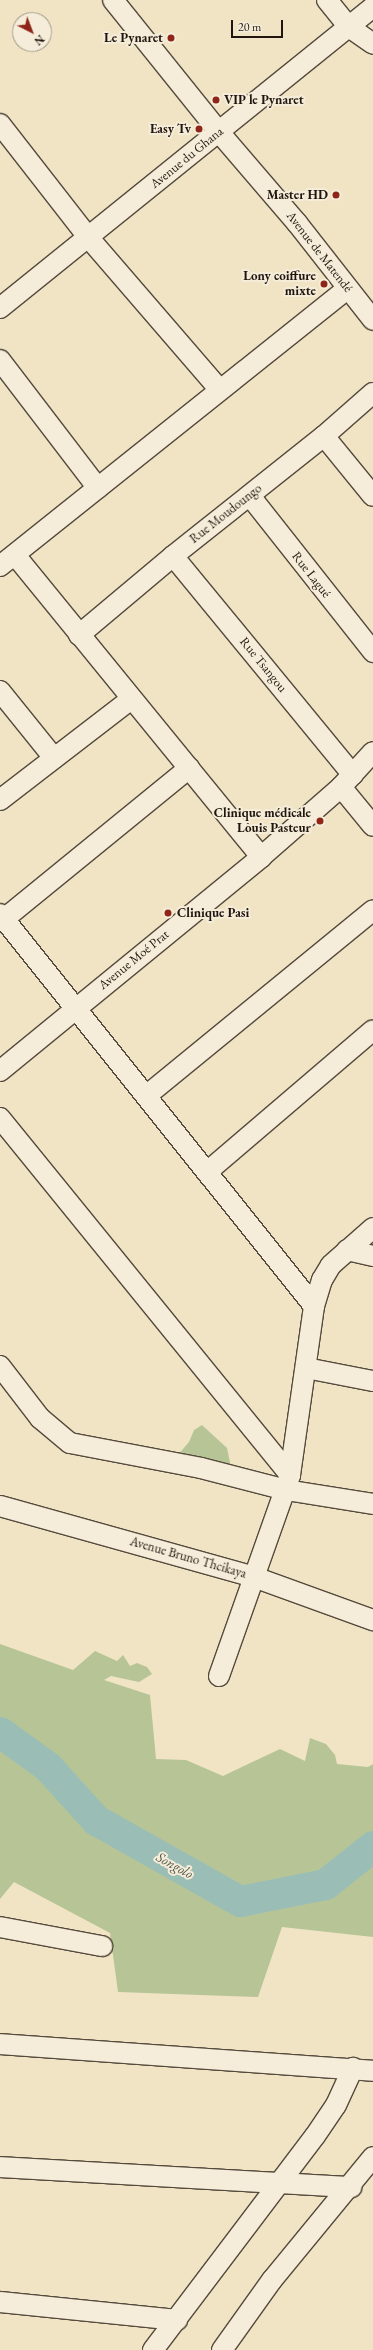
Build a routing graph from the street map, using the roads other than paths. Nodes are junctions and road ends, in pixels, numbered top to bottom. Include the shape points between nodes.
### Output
1 (113, 0) edge
2 (327, 0) edge
3 (373, 7) edge
4 (348, 27) junction
5 (373, 44) edge
6 (0, 124) edge
7 (219, 132) junction
8 (88, 237) junction
9 (348, 288) junction
10 (0, 308) edge
11 (373, 320) edge
12 (0, 360) edge
13 (220, 390) junction
14 (373, 392) edge
15 (324, 436) junction
16 (98, 488) junction
17 (250, 496) junction
18 (373, 496) edge
19 (173, 556) junction
20 (7, 561) edge
21 (79, 635) junction
22 (373, 652) edge
23 (0, 691) edge
24 (131, 699) junction
25 (373, 752) edge
26 (54, 758) junction
27 (189, 768) junction
28 (347, 781) junction
29 (0, 800) edge
30 (373, 826) edge
31 (261, 857) junction
32 (373, 910) edge
33 (2, 917) edge
34 (76, 1008) junction
35 (373, 1030) edge
36 (0, 1071) edge
37 (146, 1096) junction
38 (0, 1118) edge
39 (207, 1172) junction
40 (373, 1228) edge
41 (347, 1250) junction
42 (373, 1256) edge
43 (314, 1306) junction
44 (0, 1366) edge
45 (306, 1368) junction
46 (373, 1381) edge
47 (288, 1482) junction
48 (373, 1504) edge
49 (0, 1506) edge
50 (254, 1577) junction
51 (373, 1620) edge
52 (219, 1676) dead end
53 (0, 1927) edge
54 (102, 1946) dead end
55 (0, 2044) edge
56 (353, 2068) junction
57 (373, 2071) edge
58 (373, 2158) edge
59 (0, 2166) edge
60 (280, 2184) junction
61 (351, 2187) junction
62 (0, 2302) edge
63 (177, 2320) junction
64 (153, 2350) edge
65 (222, 2350) edge

1 - 7 street, Avenue de Matendé
2 - 4 street
3 - 4 street, Avenue du Ghana
4 - 5 street
4 - 7 street, Avenue du Ghana
6 - 8 street
7 - 8 street, Avenue du Ghana
7 - 9 street, Avenue de Matendé via 297,223
8 - 10 street, Avenue du Ghana
8 - 13 street
9 - 11 street, Avenue de Matendé
9 - 13 street
12 - 16 street
13 - 16 street
14 - 15 street, Rue Moudoungo
15 - 17 street, Rue Moudoungo
15 - 18 street
16 - 20 street
17 - 19 street, Rue Moudoungo
17 - 22 street, Rue Lagué
19 - 21 street, Rue Moudoungo
19 - 28 street, Rue Tsangou
20 - 21 street
21 - 24 street
23 - 26 street
24 - 26 street
24 - 27 street
25 - 28 street, Avenue Moé Prat
26 - 29 street
27 - 31 street
27 - 33 street
28 - 30 street, Rue Tsangou
28 - 31 street, Avenue Moé Prat
31 - 34 street, Avenue Moé Prat
32 - 37 street
33 - 34 street
34 - 36 street, Avenue Moé Prat
34 - 37 street
35 - 39 street
37 - 39 street
38 - 47 street
39 - 43 street
40 - 41 street
41 - 42 street
41 - 43 street via 331,1265 322,1280
43 - 45 street
44 - 47 street via 40,1418 70,1443
45 - 46 street
45 - 47 street
47 - 48 street
47 - 50 street
49 - 50 street, Avenue Bruno Thcikaya
50 - 51 street, Avenue Bruno Thcikaya
50 - 52 street
53 - 54 street
55 - 56 street via 226,2062
56 - 57 street
56 - 60 street via 336,2105
58 - 61 street
59 - 60 street
60 - 61 street
60 - 63 street
61 - 65 street via 272,2280
62 - 63 street
63 - 64 street

